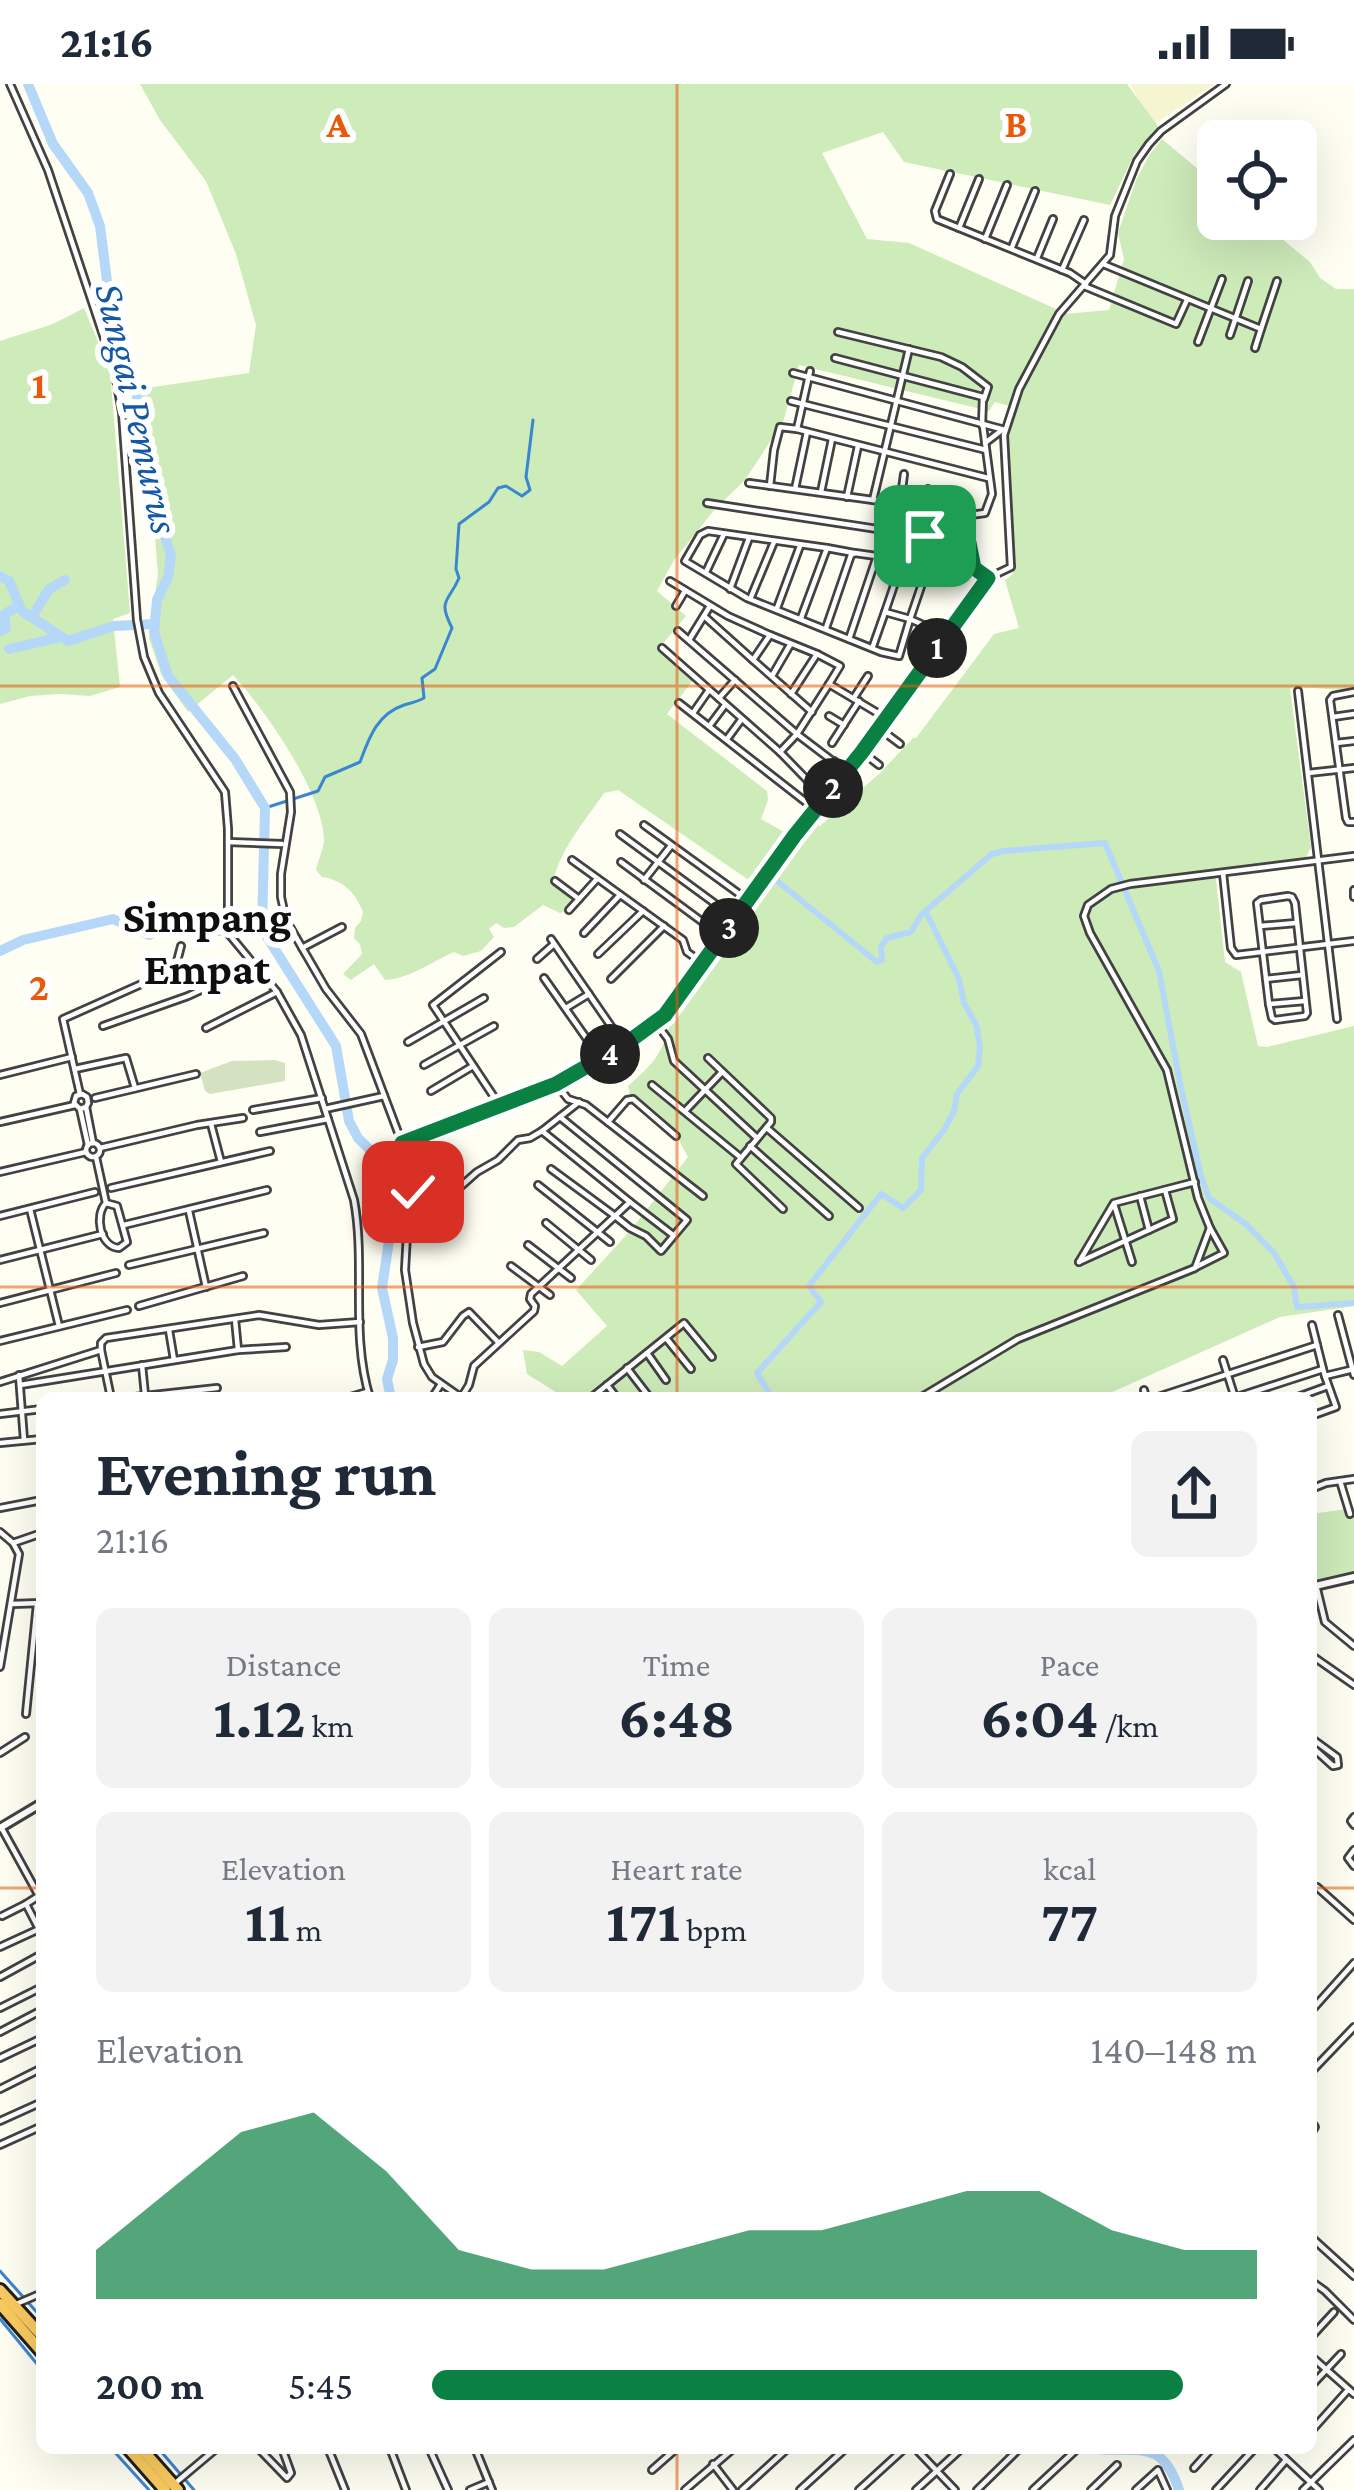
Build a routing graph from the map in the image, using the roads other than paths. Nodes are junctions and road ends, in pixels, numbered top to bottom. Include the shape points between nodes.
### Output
1 (10, 84) edge
2 (1226, 84) edge
3 (950, 174) dead end
4 (979, 179) dead end
5 (1007, 185) dead end
6 (1035, 191) dead end
7 (1053, 219) dead end
8 (1084, 220) dead end
9 (959, 228) junction
10 (985, 238) junction
11 (1011, 249) junction
12 (1037, 260) junction
13 (1103, 264) junction
14 (1062, 270) junction
15 (1222, 278) dead end
16 (1249, 281) dead end
17 (1277, 281) dead end
18 (1085, 285) junction
19 (1187, 298) junction
20 (1212, 309) junction
21 (1235, 318) junction
22 (1261, 329) junction
23 (838, 332) dead end
24 (1230, 334) dead end
25 (1198, 342) dead end
26 (1255, 348) dead end
27 (909, 349) junction
28 (835, 358) dead end
29 (793, 373) dead end
30 (809, 374) junction
31 (903, 376) junction
32 (984, 399) junction
33 (897, 400) junction
34 (790, 401) dead end
35 (801, 404) junction
36 (983, 425) junction
37 (890, 428) junction
38 (797, 429) junction
39 (1003, 430) junction
40 (807, 433) junction
41 (832, 439) junction
42 (858, 446) junction
43 (985, 446) junction
44 (885, 453) junction
45 (904, 474) dead end
46 (989, 478) junction
47 (749, 483) dead end
48 (770, 486) junction
49 (928, 489) dead end
50 (795, 490) junction
51 (821, 493) junction
52 (847, 497) junction
53 (873, 500) junction
54 (707, 503) dead end
55 (900, 505) junction
56 (927, 509) junction
57 (724, 534) junction
58 (749, 538) junction
59 (775, 542) junction
60 (800, 545) junction
61 (827, 548) junction
62 (854, 553) junction
63 (877, 556) junction
64 (903, 560) junction
65 (705, 575) junction
66 (988, 578) junction
67 (670, 581) dead end
68 (730, 589) junction
69 (685, 591) junction
70 (751, 599) junction
71 (676, 606) dead end
72 (710, 606) junction
73 (776, 610) junction
74 (885, 612) junction
75 (704, 616) junction
76 (910, 619) junction
77 (801, 620) junction
78 (825, 630) junction
79 (678, 631) dead end
80 (770, 635) junction
81 (946, 635) junction
82 (849, 639) junction
83 (689, 640) junction
84 (790, 644) junction
85 (872, 648) junction
86 (662, 649) dead end
87 (818, 654) junction
88 (753, 660) junction
89 (772, 676) junction
90 (868, 676) dead end
91 (735, 680) junction
92 (829, 684) junction
93 (233, 686) dead end
94 (709, 690) junction
95 (1298, 691) dead end
96 (1354, 692) edge
97 (791, 694) junction
98 (718, 698) junction
99 (856, 699) junction
100 (679, 703) dead end
101 (724, 705) junction
102 (812, 712) junction
103 (693, 713) junction
104 (1354, 714) edge
105 (829, 716) dead end
106 (1333, 717) junction
107 (886, 718) junction
108 (741, 720) junction
109 (710, 725) junction
110 (844, 725) junction
111 (879, 728) junction
112 (797, 734) junction
113 (727, 739) junction
114 (1354, 741) edge
115 (832, 743) dead end
116 (1335, 743) junction
117 (899, 744) dead end
118 (780, 752) junction
119 (862, 752) junction
120 (834, 761) junction
121 (879, 765) dead end
122 (1354, 768) edge
123 (1338, 769) junction
124 (847, 772) junction
125 (1308, 773) junction
126 (1354, 796) edge
127 (1342, 797) junction
128 (815, 810) junction
129 (1354, 822) edge
130 (644, 825) dead end
131 (620, 834) dead end
132 (228, 842) junction
133 (285, 844) junction
134 (671, 845) junction
135 (1354, 856) edge
136 (572, 860) dead end
137 (1320, 861) junction
138 (621, 862) dead end
139 (658, 864) junction
140 (1223, 873) junction
141 (597, 879) junction
142 (644, 880) junction
143 (555, 881) dead end
144 (620, 895) junction
145 (579, 899) junction
146 (749, 901) junction
147 (568, 910) dead end
148 (643, 911) junction
149 (736, 919) junction
150 (1297, 922) junction
151 (664, 926) junction
152 (1259, 926) junction
153 (343, 927) dead end
154 (584, 933) dead end
155 (722, 937) junction
156 (1354, 941) edge
157 (1329, 944) junction
158 (181, 946) dead end
159 (302, 948) junction
160 (1300, 948) junction
161 (501, 952) dead end
162 (1263, 953) junction
163 (598, 954) dead end
164 (537, 959) dead end
165 (704, 964) junction
166 (255, 965) junction
167 (1302, 975) junction
168 (544, 978) dead end
169 (1266, 979) junction
170 (610, 980) dead end
171 (277, 992) junction
172 (589, 994) junction
173 (484, 998) dead end
174 (1306, 1001) junction
175 (1269, 1004) junction
176 (566, 1009) junction
177 (1337, 1019) dead end
178 (444, 1021) junction
179 (656, 1022) junction
180 (103, 1026) dead end
181 (494, 1026) dead end
182 (206, 1028) dead end
183 (408, 1042) dead end
184 (459, 1044) junction
185 (624, 1045) junction
186 (72, 1057) junction
187 (708, 1058) dead end
188 (601, 1059) junction
189 (424, 1065) dead end
190 (473, 1066) junction
191 (75, 1069) junction
192 (722, 1072) junction
193 (196, 1074) dead end
194 (0, 1075) edge
195 (556, 1084) junction
196 (652, 1085) dead end
197 (135, 1088) junction
198 (704, 1089) junction
199 (431, 1091) dead end
200 (80, 1094) junction
201 (386, 1095) junction
202 (95, 1098) dead end
203 (322, 1098) junction
204 (575, 1101) junction
205 (500, 1106) junction
206 (80, 1107) junction
207 (325, 1109) junction
208 (253, 1110) dead end
209 (686, 1110) junction
210 (560, 1117) junction
211 (243, 1118) dead end
212 (328, 1120) junction
213 (0, 1122) edge
214 (608, 1122) junction
215 (211, 1124) junction
216 (766, 1128) junction
217 (542, 1131) junction
218 (260, 1132) dead end
219 (676, 1136) dead end
220 (757, 1138) junction
221 (402, 1143) junction
222 (750, 1146) junction
223 (92, 1147) junction
224 (270, 1151) dead end
225 (740, 1157) junction
226 (220, 1162) junction
227 (551, 1168) dead end
228 (0, 1172) edge
229 (1195, 1182) junction
230 (538, 1185) dead end
231 (111, 1188) dead end
232 (267, 1190) dead end
233 (1165, 1190) junction
234 (95, 1192) dead end
235 (703, 1196) dead end
236 (1140, 1196) junction
237 (630, 1202) junction
238 (106, 1203) junction
239 (1114, 1203) junction
240 (783, 1208) dead end
241 (859, 1208) dead end
242 (30, 1209) junction
243 (189, 1209) junction
244 (418, 1213) junction
245 (0, 1216) edge
246 (615, 1216) junction
247 (829, 1216) dead end
248 (546, 1223) dead end
249 (124, 1225) junction
250 (1210, 1228) junction
251 (1149, 1230) junction
252 (598, 1232) junction
253 (264, 1233) dead end
254 (104, 1234) junction
255 (674, 1236) junction
256 (1126, 1240) junction
257 (610, 1242) dead end
258 (528, 1245) dead end
259 (199, 1248) junction
260 (40, 1249) junction
261 (580, 1250) junction
262 (0, 1260) edge
263 (591, 1260) dead end
264 (1132, 1262) dead end
265 (129, 1265) dead end
266 (511, 1266) dead end
267 (560, 1268) junction
268 (1195, 1268) junction
269 (116, 1274) dead end
270 (243, 1276) dead end
271 (571, 1278) dead end
272 (540, 1286) junction
273 (206, 1287) junction
274 (50, 1290) junction
275 (550, 1295) dead end
276 (0, 1303) edge
277 (139, 1306) dead end
278 (127, 1310) dead end
279 (1338, 1315) dead end
280 (235, 1319) junction
281 (360, 1322) junction
282 (1312, 1325) dead end
283 (58, 1326) junction
284 (169, 1328) junction
285 (666, 1338) junction
286 (0, 1341) edge
287 (498, 1342) junction
288 (1317, 1345) junction
289 (418, 1346) junction
290 (286, 1347) dead end
291 (100, 1350) junction
292 (238, 1350) junction
293 (647, 1353) junction
294 (712, 1357) dead end
295 (174, 1360) junction
296 (1223, 1360) dead end
297 (142, 1365) junction
298 (627, 1369) junction
299 (691, 1369) dead end
300 (1353, 1371) edge
301 (106, 1372) junction
302 (1324, 1372) junction
303 (1228, 1373) junction
304 (19, 1375) junction
305 (667, 1381) dead end
306 (0, 1382) edge
307 (441, 1384) junction
308 (607, 1384) junction
309 (20, 1385) junction
310 (1328, 1387) junction
311 (217, 1388) dead end
312 (110, 1392) edge
313 (145, 1392) edge
314 (176, 1392) edge
315 (368, 1392) edge
316 (436, 1392) edge
317 (453, 1392) edge
318 (465, 1392) edge
319 (598, 1392) edge
320 (613, 1392) edge
321 (645, 1392) edge
322 (930, 1392) edge
323 (1173, 1392) edge
324 (1233, 1392) edge
325 (1255, 1392) edge
326 (1313, 1392) edge
327 (36, 1409) edge
328 (21, 1411) junction
329 (1317, 1413) edge
330 (0, 1414) edge
331 (36, 1439) edge
332 (24, 1440) junction
333 (0, 1443) edge
334 (1354, 1479) edge
335 (1340, 1481) junction
336 (1317, 1487) edge
337 (36, 1501) edge
338 (0, 1508) edge
339 (1350, 1514) dead end
340 (0, 1532) edge
341 (36, 1535) edge
342 (13, 1543) junction
343 (1354, 1577) edge
344 (1317, 1585) edge
345 (1317, 1596) edge
346 (36, 1603) edge
347 (10, 1604) junction
348 (36, 1635) edge
349 (1354, 1646) edge
350 (1317, 1659) edge
351 (0, 1667) edge
352 (1354, 1685) edge
353 (26, 1714) dead end
354 (25, 1737) dead end
355 (1317, 1745) edge
356 (1317, 1749) edge
357 (0, 1753) edge
358 (36, 1807) edge
359 (1, 1828) edge
360 (1354, 1850) edge
361 (1354, 1865) edge
362 (36, 1887) edge
363 (1318, 1887) dead end
364 (36, 1898) edge
365 (26, 1904) junction
366 (2, 1916) edge
367 (1354, 1920) edge
368 (36, 1924) edge
369 (36, 1933) edge
370 (0, 1947) edge
371 (36, 1957) edge
372 (1353, 1966) edge
373 (0, 1977) edge
374 (36, 1990) edge
375 (1317, 2005) edge
376 (0, 2008) edge
377 (36, 2013) edge
378 (1354, 2027) edge
379 (0, 2032) edge
380 (36, 2041) edge
381 (0, 2058) edge
382 (1317, 2066) edge
383 (36, 2071) edge
384 (0, 2089) edge
385 (36, 2105) edge
386 (0, 2121) edge
387 (36, 2129) edge
388 (0, 2145) edge
389 (1317, 2242) edge
390 (1354, 2276) edge
391 (1317, 2286) edge
392 (0, 2290) edge
393 (13, 2303) edge
394 (1334, 2312) dead end
395 (1354, 2320) edge
396 (36, 2329) edge
397 (1317, 2330) edge
398 (36, 2342) edge
399 (1341, 2354) dead end
400 (1317, 2361) edge
401 (1326, 2369) junction
402 (1317, 2379) edge
403 (1351, 2392) edge
404 (1317, 2425) edge
405 (1354, 2440) edge
406 (135, 2454) edge
407 (146, 2454) edge
408 (210, 2454) edge
409 (264, 2454) edge
410 (285, 2454) edge
411 (330, 2454) edge
412 (392, 2454) edge
413 (432, 2454) edge
414 (477, 2454) edge
415 (670, 2454) edge
416 (726, 2454) edge
417 (781, 2454) edge
418 (839, 2454) edge
419 (898, 2454) edge
420 (920, 2454) edge
421 (955, 2454) edge
422 (1014, 2454) edge
423 (1072, 2454) edge
424 (1207, 2454) edge
425 (1249, 2454) edge
426 (1280, 2454) edge
427 (1286, 2460) junction
428 (713, 2464) junction
429 (1117, 2465) dead end
430 (1194, 2468) dead end
431 (652, 2470) dead end
432 (937, 2471) junction
433 (1311, 2482) junction
434 (174, 2486) edge
435 (490, 2486) edge
436 (345, 2490) edge
437 (406, 2490) edge
438 (448, 2490) edge
439 (470, 2490) edge
440 (685, 2490) edge
441 (738, 2490) edge
442 (800, 2490) edge
443 (859, 2490) edge
444 (916, 2490) edge
445 (956, 2490) edge
446 (977, 2490) edge
447 (1033, 2490) edge
448 (1091, 2490) edge
449 (1136, 2490) edge
450 (1167, 2490) edge
451 (1216, 2490) edge
452 (1260, 2490) edge
453 (1303, 2490) edge
454 (1318, 2490) edge

1 - 132 street via 48,170 114,368 143,657 225,792
2 - 13 street via 1161,131 1137,161
3 - 9 street via 934,214
4 - 9 street
5 - 10 street
6 - 11 street
7 - 12 street
8 - 14 street
9 - 10 street
10 - 11 street
11 - 12 street
12 - 14 street
13 - 18 street
13 - 19 street
14 - 18 street
15 - 20 street
16 - 21 street
17 - 22 street
18 - 19 street via 1176,325
18 - 39 street via 1059,314
19 - 20 street
20 - 21 street
20 - 25 street
21 - 22 street
21 - 24 street
22 - 26 street
23 - 27 street
27 - 31 street
27 - 32 street via 962,367 988,387
28 - 31 street
29 - 30 street
30 - 33 street
30 - 35 street
31 - 32 street
31 - 33 street
32 - 36 street
33 - 36 street
33 - 37 street
34 - 35 street
35 - 37 street
35 - 38 street
36 - 39 street
36 - 43 street
37 - 43 street
37 - 44 street
38 - 40 street
38 - 48 street via 780,427
39 - 43 street
39 - 66 street via 1011,567
40 - 41 street
40 - 50 street
41 - 42 street
41 - 51 street
42 - 44 street
42 - 52 street
43 - 46 street
44 - 46 street
44 - 53 street
45 - 55 street
46 - 56 street via 992,500 981,515
47 - 48 street
48 - 50 street
49 - 56 street
50 - 51 street
51 - 52 street
52 - 53 street
53 - 55 street
54 - 66 street via 969,543 974,568
55 - 56 street
57 - 58 street
57 - 65 street
57 - 65 street via 700,535 685,561
58 - 59 street
58 - 68 street
59 - 60 street
59 - 70 street
60 - 61 street
60 - 73 street
61 - 62 street
61 - 77 street
62 - 63 street
62 - 78 street
63 - 64 street
63 - 82 street
64 - 74 street
64 - 76 street via 928,566
65 - 68 street
66 - 81 street
67 - 69 street
68 - 70 street
69 - 71 street
69 - 72 street
70 - 73 street
72 - 75 street
72 - 80 street
73 - 77 street
74 - 76 street
74 - 85 street
75 - 83 street
75 - 88 street
76 - 81 street
76 - 85 street via 899,656
77 - 78 street
78 - 82 street
79 - 83 street
80 - 84 street
80 - 88 street
81 - 107 street
82 - 85 street
83 - 91 street
84 - 87 street
84 - 89 street
86 - 94 street
87 - 92 street via 840,666
87 - 97 street
88 - 89 street
89 - 97 street
90 - 99 street
91 - 98 street
91 - 112 street
92 - 99 street
92 - 102 street
93 - 133 street via 291,800
94 - 98 street
94 - 103 street
95 - 125 street
96 - 106 street via 1331,697
97 - 102 street
98 - 101 street
99 - 107 street
99 - 110 street
100 - 103 street
101 - 108 street
101 - 109 street
102 - 112 street
103 - 109 street
104 - 106 street
105 - 110 street
106 - 116 street
107 - 111 street
108 - 113 street
108 - 118 street
109 - 113 street
110 - 115 street
111 - 117 street
111 - 119 street
112 - 118 street
112 - 120 street
113 - 128 street
114 - 116 street
116 - 123 street
118 - 120 street via 813,784
119 - 121 street
119 - 124 street
120 - 124 street
122 - 123 street
123 - 125 street
123 - 127 street
124 - 128 street
125 - 137 street
126 - 127 street
127 - 129 street
128 - 146 street
130 - 134 street
131 - 139 street
132 - 133 street
132 - 166 street via 228,930
133 - 159 street via 283,907
134 - 139 street
134 - 146 street
135 - 137 street
136 - 141 street
137 - 140 street
137 - 157 street
138 - 142 street
139 - 142 street
139 - 149 street
140 - 162 street via 1232,952
140 - 229 street via 1119,887 1084,913 1167,1070
141 - 144 street
141 - 145 street
142 - 155 street
143 - 145 street
144 - 148 street
144 - 154 street
145 - 147 street
146 - 149 street
148 - 151 street
148 - 163 street
149 - 155 street
150 - 152 street
150 - 152 street via 1288,896 1257,902
150 - 160 street
151 - 165 street
151 - 170 street
152 - 162 street
153 - 159 street
155 - 165 street
156 - 157 street
157 - 160 street
157 - 177 street
158 - 186 street via 175,969 63,1019
159 - 201 street via 357,1028
160 - 162 street
160 - 167 street
161 - 178 street via 434,1003
162 - 169 street
164 - 172 street via 553,941
165 - 179 street
166 - 171 street
166 - 180 street
167 - 169 street
167 - 174 street
168 - 176 street
169 - 175 street
171 - 182 street
171 - 203 street via 302,1035
172 - 176 street
172 - 185 street
173 - 178 street
174 - 175 street
174 - 175 street via 1306,1016 1275,1020
176 - 188 street
178 - 183 street
178 - 184 street
179 - 185 street
179 - 198 street via 674,1061
181 - 184 street
184 - 189 street
184 - 190 street
185 - 188 street
186 - 191 street
186 - 194 street
187 - 192 street
188 - 195 street
190 - 199 street
190 - 205 street
191 - 197 street via 126,1058
191 - 200 street
192 - 198 street
192 - 216 street via 770,1117
193 - 197 street
195 - 204 street
195 - 205 street
196 - 209 street
197 - 202 street
198 - 209 street
198 - 220 street
200 - 206 street
200 - 206 street via 88,1098
201 - 207 street
201 - 221 street
203 - 207 street
203 - 208 street
204 - 210 street
204 - 214 street
205 - 221 street
206 - 213 street
206 - 223 street
207 - 212 street
209 - 225 street
210 - 217 street
210 - 255 street via 687,1219
211 - 215 street
212 - 218 street
212 - 281 street via 358,1224
214 - 219 street via 632,1099
214 - 235 street
215 - 223 street
215 - 226 street
216 - 220 street
216 - 241 street
217 - 237 street
217 - 244 street via 520,1138 454,1195
220 - 222 street
221 - 244 street
222 - 225 street
222 - 247 street
223 - 228 street
223 - 238 street
224 - 226 street
225 - 240 street via 736,1164
226 - 231 street
227 - 246 street
229 - 233 street
229 - 250 street
230 - 252 street
232 - 243 street
233 - 236 street
233 - 251 street via 1172,1219
234 - 242 street
236 - 239 street
236 - 251 street
237 - 246 street
237 - 255 street
238 - 249 street via 117,1206
238 - 254 street via 99,1212
239 - 256 street
239 - 256 street via 1079,1262
242 - 245 street
242 - 260 street
243 - 249 street
243 - 259 street
244 - 289 street via 405,1260
246 - 252 street
246 - 255 street via 659,1251
248 - 261 street
249 - 254 street via 127,1242 119,1248
250 - 268 street
250 - 268 street via 1224,1253
251 - 256 street
252 - 257 street
252 - 261 street
253 - 259 street
254 - 260 street
256 - 264 street
258 - 267 street
259 - 265 street
259 - 273 street
260 - 262 street
260 - 274 street
261 - 263 street
261 - 267 street
266 - 272 street
267 - 271 street
267 - 272 street
268 - 322 street via 1018,1340
269 - 274 street
270 - 273 street
272 - 275 street
272 - 287 street via 530,1297 535,1311
273 - 277 street
274 - 276 street
274 - 283 street
278 - 283 street
279 - 300 street
280 - 281 street
280 - 284 street
280 - 292 street
281 - 315 street
282 - 288 street
283 - 286 street
284 - 291 street via 106,1338
284 - 295 street
285 - 293 street
285 - 294 street via 684,1323
285 - 299 street
287 - 289 street via 469,1312 443,1342
287 - 318 street via 474,1366
288 - 302 street
288 - 303 street
289 - 307 street
290 - 292 street
291 - 301 street
291 - 304 street
292 - 295 street
293 - 298 street
293 - 305 street
295 - 297 street
296 - 303 street
297 - 301 street
297 - 313 street
298 - 308 street
298 - 321 street
300 - 302 street
301 - 309 street
301 - 312 street
302 - 310 street
302 - 325 street
303 - 323 street
303 - 324 street
304 - 306 street
304 - 309 street
307 - 316 street
307 - 317 street
308 - 319 street
308 - 320 street
309 - 328 street
310 - 326 street
310 - 329 street via 1336,1407
311 - 314 street
327 - 328 street
328 - 330 street
328 - 332 street
331 - 332 street
332 - 333 street
334 - 335 street
335 - 336 street
335 - 339 street
337 - 338 street
340 - 342 street
341 - 342 street
342 - 347 street via 19,1554
343 - 344 street
345 - 349 street via 1325,1622
346 - 347 street
347 - 351 street
348 - 353 street
350 - 352 street
354 - 357 street
355 - 356 street via 1338,1765
358 - 359 street
359 - 362 street
360 - 361 street
363 - 367 street
364 - 365 street
365 - 366 street
365 - 368 street
369 - 370 street
371 - 373 street
372 - 375 street
374 - 376 street
377 - 379 street
378 - 382 street
380 - 381 street
383 - 384 street
385 - 386 street
387 - 388 street
389 - 390 street
391 - 395 street
392 - 393 highway
393 - 396 highway
393 - 398 highway
394 - 397 street
399 - 401 street
400 - 401 street
401 - 402 street
401 - 403 street
403 - 404 street
405 - 433 street
406 - 434 highway
407 - 434 highway
408 - 434 street
409 - 410 street via 287,2478
411 - 436 street
412 - 437 street
413 - 438 street
414 - 435 street
415 - 431 street
416 - 428 street
417 - 441 street
418 - 442 street
419 - 443 street
420 - 432 street
421 - 432 street
422 - 446 street
423 - 447 street
424 - 430 street
425 - 451 street
426 - 427 street
427 - 433 street
427 - 452 street
428 - 440 street
428 - 441 street
429 - 448 street
432 - 444 street
432 - 445 street
433 - 453 street
433 - 454 street
435 - 439 street
449 - 450 street via 1158,2470

